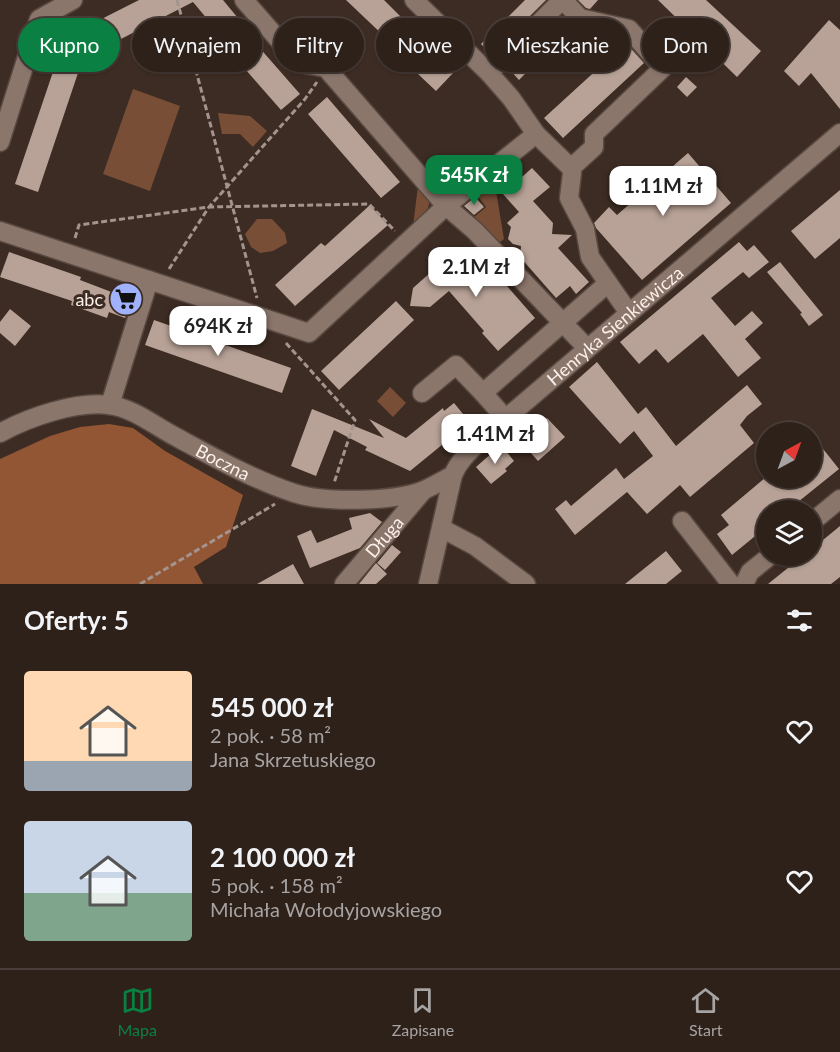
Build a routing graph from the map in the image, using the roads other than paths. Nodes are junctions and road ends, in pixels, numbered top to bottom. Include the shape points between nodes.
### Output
1 (73, 0) edge
2 (244, 0) edge
3 (414, 0) edge
4 (562, 0) edge
5 (489, 73) junction
6 (840, 133) edge
7 (536, 134) junction
8 (0, 141) edge
9 (571, 168) junction
10 (446, 206) junction
11 (0, 231) edge
12 (156, 282) junction
13 (608, 283) junction
14 (629, 313) junction
15 (562, 323) junction
16 (587, 348) junction
17 (422, 393) dead end
18 (483, 393) junction
19 (110, 405) junction
20 (506, 419) junction
21 (0, 433) edge
22 (453, 476) junction
23 (423, 491) junction
24 (840, 499) edge
25 (822, 514) edge
26 (682, 522) dead end
27 (441, 528) junction
28 (757, 566) edge
29 (344, 584) edge
30 (428, 584) edge
31 (526, 584) edge
32 (731, 584) edge
33 (744, 584) edge

1 - 8 street via 39,19
2 - 10 street via 299,63 326,68
3 - 5 street
4 - 5 street
4 - 9 street via 580,18 629,30 663,68 594,134 594,147
5 - 7 street
6 - 14 street, Henryka Sienkiewicza
7 - 9 street
7 - 10 street
9 - 13 street via 569,198 585,229 590,257
10 - 12 street via 309,333
10 - 15 street
11 - 12 street
12 - 19 street
13 - 14 street
13 - 15 street
14 - 16 street, Henryka Sienkiewicza
15 - 16 street
15 - 18 street
16 - 20 street, Henryka Sienkiewicza
17 - 18 street via 456,365
18 - 20 street
19 - 21 street, Boczna via 55,410
19 - 23 street, Boczna via 128,410 210,455 294,493 329,500 379,499
20 - 22 street, Henryka Sienkiewicza via 463,458
22 - 23 street, Boczna
22 - 27 street, Henryka Sienkiewicza
23 - 29 street, Długa
24 - 25 street
26 - 32 street
27 - 30 street, Henryka Sienkiewicza
27 - 31 street via 475,546
28 - 33 street

